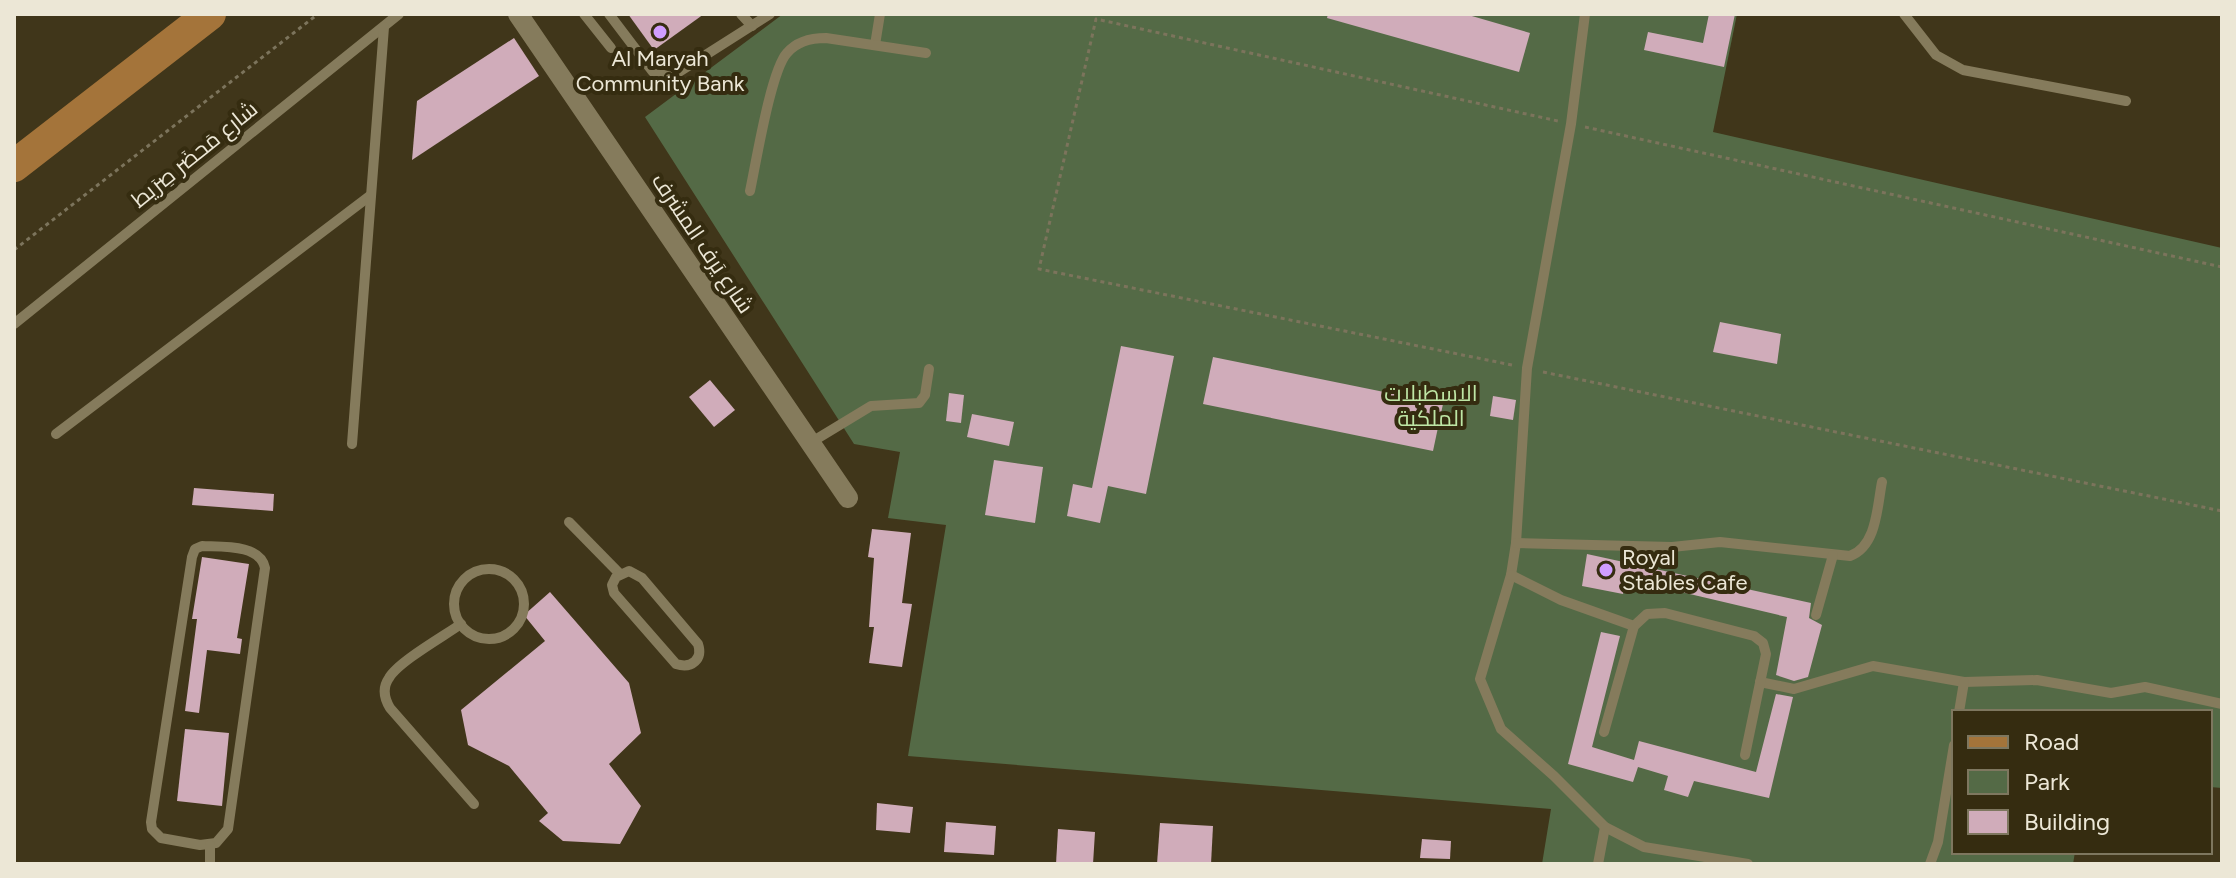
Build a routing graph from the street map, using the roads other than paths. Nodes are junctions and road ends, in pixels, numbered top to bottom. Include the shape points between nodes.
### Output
1 (210, 14) edge
2 (399, 14) edge
3 (518, 14) edge
4 (584, 14) edge
5 (609, 14) edge
6 (741, 14) edge
7 (770, 14) edge
8 (880, 14) edge
9 (1585, 14) edge
10 (1904, 14) edge
11 (752, 26) junction
12 (384, 27) junction
13 (875, 45) junction
14 (611, 48) dead end
15 (926, 53) dead end
16 (2126, 101) dead end
17 (14, 166) edge
18 (750, 191) dead end
19 (371, 195) junction
20 (14, 324) edge
21 (929, 369) dead end
22 (56, 434) dead end
23 (810, 443) junction
24 (352, 444) dead end
25 (1882, 482) dead end
26 (848, 498) dead end
27 (569, 522) dead end
28 (1516, 543) junction
29 (1833, 555) junction
30 (619, 573) junction
31 (1511, 575) junction
32 (1816, 615) dead end
33 (461, 624) junction
34 (1634, 626) junction
35 (1760, 682) junction
36 (1964, 682) junction
37 (2222, 704) edge
38 (1959, 710) edge
39 (1604, 732) dead end
40 (1745, 755) dead end
41 (1952, 757) edge
42 (474, 804) dead end
43 (1605, 827) junction
44 (210, 845) junction
45 (210, 864) edge
46 (1598, 864) edge
47 (1748, 864) edge
48 (1930, 864) edge

1 - 17 main road
2 - 12 lane, شارع مَحضَر صِرَيط
3 - 23 street, شارع يَرف المشرف
4 - 14 lane
5 - 11 lane via 649,67 665,77 682,72
6 - 11 lane
7 - 11 lane
8 - 13 lane
9 - 28 lane via 1527,368
10 - 16 lane via 1936,55 1963,70
12 - 19 lane
12 - 20 lane, شارع مَحضَر صِرَيط
13 - 15 lane
13 - 18 lane via 815,38 787,52 777,70
19 - 22 lane
19 - 24 lane
21 - 23 lane via 919,403 871,406
23 - 26 street, شارع يَرف المشرف
25 - 29 lane via 1867,544 1850,556
27 - 30 lane
28 - 29 lane via 1672,547 1720,542
28 - 31 lane
29 - 32 lane
30 - 30 lane via 612,585 617,597 676,664 695,662 698,644 642,578 629,571
31 - 34 lane
31 - 43 lane via 1480,679 1501,729
33 - 33 lane via 481,638 509,632 518,624 524,602 515,580 496,569 464,579 454,601
33 - 42 lane via 391,674 385,694 390,708
34 - 35 lane via 1656,612 1759,638 1766,648
34 - 39 lane
35 - 36 lane via 1794,689 1873,666
35 - 40 lane
36 - 37 lane via 2037,680 2111,693 2145,687
36 - 38 lane
41 - 48 lane
43 - 46 lane
43 - 47 lane via 1644,847
44 - 44 lane via 228,829 265,568 255,552 202,546 192,553 151,822 161,838
44 - 45 lane

